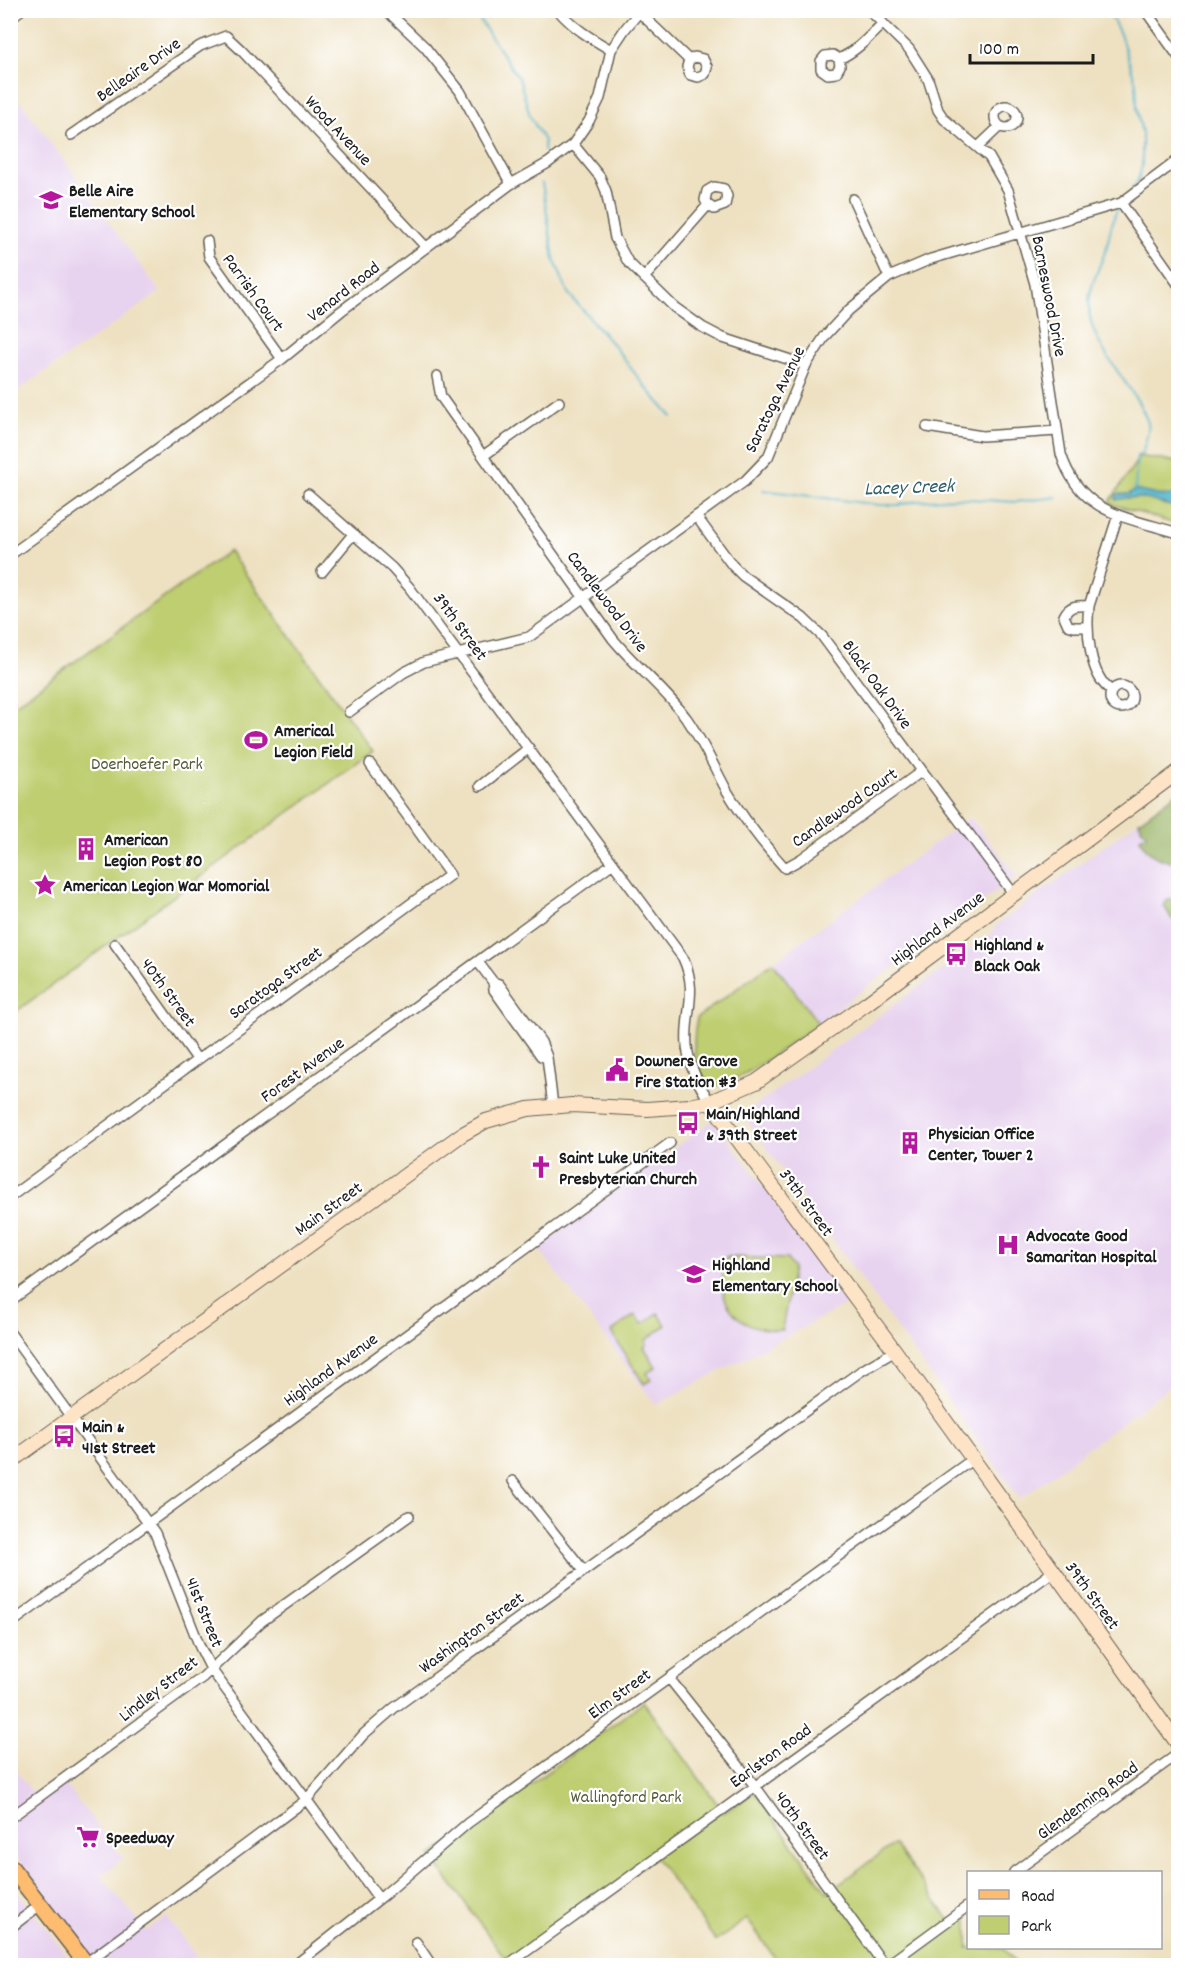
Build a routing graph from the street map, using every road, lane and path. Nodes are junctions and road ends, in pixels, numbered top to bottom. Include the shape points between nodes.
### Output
1 (21, 10) edge
2 (386, 10) edge
3 (558, 10) edge
4 (869, 10) edge
5 (1146, 10) edge
6 (640, 11) edge
7 (10, 18) edge
8 (883, 23) junction
9 (226, 36) joint
10 (611, 50) junction
11 (1179, 56) edge
12 (839, 59) dead end
13 (689, 60) dead end
14 (1000, 126) dead end
15 (71, 135) dead end
16 (573, 144) junction
17 (978, 147) junction
18 (1179, 160) edge
19 (511, 184) junction
20 (853, 199) dead end
21 (1121, 203) junction
22 (708, 205) dead end
23 (1021, 231) junction
24 (207, 242) dead end
25 (426, 248) junction
26 (889, 277) junction
27 (644, 278) junction
28 (1179, 284) edge
29 (282, 359) junction
30 (806, 365) junction
31 (437, 376) dead end
32 (559, 402) dead end
33 (927, 427) dead end
34 (1057, 431) junction
35 (483, 456) junction
36 (308, 494) dead end
37 (1118, 515) junction
38 (696, 516) junction
39 (1179, 533) edge
40 (353, 534) junction
41 (10, 555) edge
42 (322, 572) dead end
43 (583, 597) junction
44 (1089, 606) junction
45 (1088, 627) junction
46 (459, 654) junction
47 (1112, 691) dead end
48 (349, 712) dead end
49 (530, 748) junction
50 (370, 764) dead end
51 (922, 771) junction
52 (1179, 772) edge
53 (480, 786) dead end
54 (613, 863) junction
55 (785, 868) joint
56 (1013, 893) junction
57 (115, 944) dead end
58 (478, 962) junction
59 (197, 1059) junction
60 (710, 1102) junction
61 (553, 1106) junction
62 (670, 1143) dead end
63 (10, 1197) edge
64 (10, 1300) edge
65 (10, 1333) edge
66 (895, 1351) junction
67 (72, 1417) junction
68 (973, 1459) junction
69 (10, 1462) edge
70 (513, 1481) dead end
71 (409, 1516) dead end
72 (149, 1524) junction
73 (584, 1571) junction
74 (1054, 1571) junction
75 (10, 1624) edge
76 (211, 1669) junction
77 (669, 1678) junction
78 (1179, 1744) edge
79 (1179, 1754) edge
80 (755, 1786) junction
81 (306, 1800) junction
82 (10, 1818) edge
83 (10, 1866) edge
84 (1015, 1871) edge
85 (380, 1899) junction
86 (40, 1905) junction
87 (967, 1907) edge
88 (10, 1928) edge
89 (416, 1942) dead end
90 (87, 1964) edge
91 (294, 1965) edge
92 (432, 1965) edge
93 (506, 1965) edge
94 (886, 1965) edge

1 - 7 street
2 - 19 street via 425,47 460,91
3 - 10 street via 583,34
4 - 8 street, Barneswood Drive
5 - 11 street
6 - 10 street, Venard Road
6 - 13 street
8 - 12 street
8 - 17 street, Barneswood Drive via 916,58 944,119
9 - 15 street, Belleaire Drive via 200,46
9 - 25 street, Wood Avenue
10 - 16 street, Venard Road via 600,98
14 - 17 street
16 - 19 street, Venard Road
16 - 27 street via 600,177 615,238 628,262
17 - 23 street, Barneswood Drive via 1002,176
18 - 21 street, Saratoga Avenue
19 - 25 street, Venard Road
20 - 26 street
21 - 23 street, Saratoga Avenue
21 - 28 street
22 - 27 street
23 - 26 street, Saratoga Avenue
23 - 34 street, Barneswood Drive via 1035,284
24 - 29 street, Parrish Court via 209,257
25 - 29 street, Venard Road
26 - 30 street, Saratoga Avenue via 842,316
27 - 30 street via 674,307 711,332
29 - 41 street, Venard Road
30 - 38 street, Saratoga Avenue via 768,457 745,481
31 - 35 street, Candlewood Drive via 441,397
32 - 35 street
33 - 34 street via 982,436
34 - 37 street, Barneswood Drive via 1066,468 1078,489
35 - 43 street, Candlewood Drive
36 - 40 street, 39th Street
37 - 39 street, Barneswood Drive
37 - 44 street
38 - 43 street, Saratoga Avenue
38 - 51 street, Black Oak Drive via 743,576 822,636
40 - 42 street
40 - 46 street, 39th Street via 400,576
43 - 46 street, Saratoga Avenue via 529,637
43 - 55 street, Candlewood Drive via 628,657 687,719 729,794
44 - 45 street
44 - 45 street via 1074,606 1064,616 1068,625
45 - 47 street via 1094,663 1102,682
46 - 48 street, Saratoga Avenue via 415,666
46 - 49 street, 39th Street
49 - 53 street
49 - 54 street, 39th Street
50 - 59 street, Saratoga Street via 450,875
51 - 55 street, Candlewood Court
51 - 56 street, Black Oak Drive
52 - 56 main road, Highland Avenue
54 - 58 street, Forest Avenue
54 - 60 street, 39th Street via 688,970 691,996 687,1047 698,1082
56 - 60 main road, Highland Avenue via 780,1066 742,1089
57 - 59 street, 40th Street
58 - 61 street via 541,1042
58 - 64 street, Forest Avenue
59 - 63 street, Saratoga Street
60 - 61 main road, Main Street via 666,1109
60 - 66 main road, 39th Street
61 - 67 main road, Main Street via 486,1121 461,1135
62 - 72 street, Highland Avenue
65 - 67 street, 41st Street
66 - 68 main road, 39th Street
66 - 73 street, Washington Street via 861,1371
67 - 69 main road, Main Street
67 - 72 street, 41st Street
68 - 74 main road, 39th Street
68 - 77 street, Elm Street
70 - 73 street
71 - 76 street, Lindley Street via 262,1622
72 - 75 street, Highland Avenue
72 - 76 street, 41st Street
73 - 81 street, Washington Street via 384,1715
74 - 78 main road, 39th Street
74 - 80 street, Earlston Road
76 - 81 street, 41st Street
76 - 82 street, Lindley Street
77 - 80 street, 40th Street
77 - 85 street, Elm Street via 468,1823
79 - 84 street, Glendenning Road
80 - 93 street, Earlston Road
80 - 94 street, 40th Street
81 - 85 street, 41st Street
81 - 90 street, Washington Street
83 - 86 main road
85 - 91 street, Elm Street
86 - 88 street
86 - 90 main road
87 - 94 street
89 - 92 street

